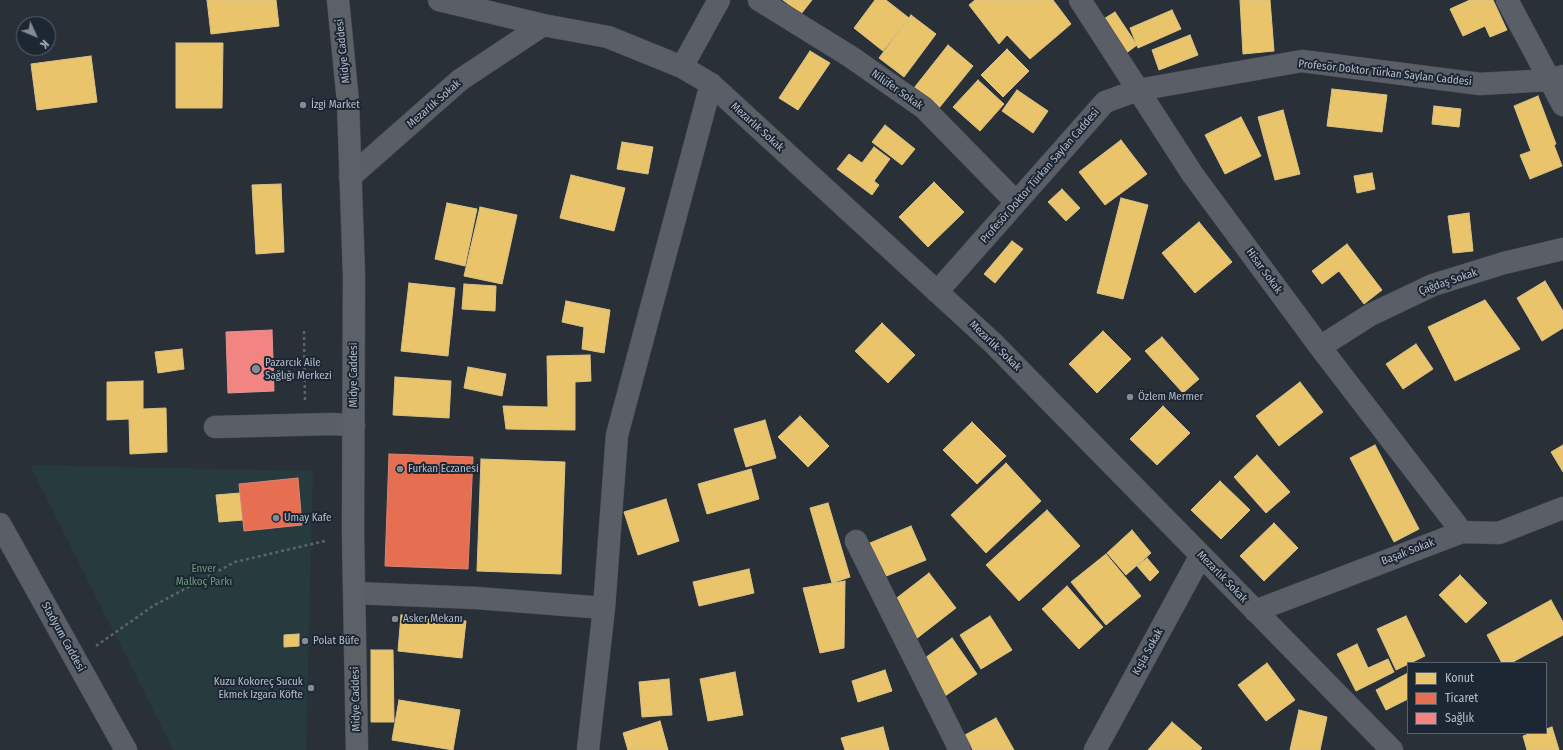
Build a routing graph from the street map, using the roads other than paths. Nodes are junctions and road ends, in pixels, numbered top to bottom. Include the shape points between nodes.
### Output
1 (338, 0) edge
2 (439, 0) edge
3 (719, 0) edge
4 (759, 0) edge
5 (1080, 0) edge
6 (1507, 0) edge
7 (543, 25) junction
8 (682, 67) junction
9 (1557, 78) edge
10 (711, 84) junction
11 (1138, 90) junction
12 (1563, 105) edge
13 (350, 177) junction
14 (1016, 202) junction
15 (1563, 249) edge
16 (937, 292) junction
17 (1320, 347) junction
18 (354, 426) junction
19 (215, 427) dead end
20 (1563, 508) edge
21 (0, 524) edge
22 (1462, 532) junction
23 (856, 541) dead end
24 (1201, 555) junction
25 (355, 593) junction
26 (604, 608) junction
27 (1255, 611) junction
28 (126, 750) edge
29 (357, 750) edge
30 (588, 750) edge
31 (960, 750) edge
32 (1095, 750) edge
33 (1392, 750) edge

1 - 13 main road, Midye Caddesi via 348,102
2 - 7 street, Mezarlık Sokak
3 - 8 street
4 - 14 street, Nilüfer Sokak via 851,57 924,108
5 - 11 street, Hisar Sokak
6 - 9 street
7 - 8 street, Mezarlık Sokak via 608,37
7 - 13 street, Mezarlık Sokak via 460,80
8 - 10 street, Mezarlık Sokak
9 - 11 street, Profesör Doktor Türkan Saylan Caddesi via 1480,84 1302,61
9 - 12 street
10 - 16 street, Mezarlık Sokak
10 - 26 street via 617,434
11 - 14 street, Profesör Doktor Türkan Saylan Caddesi via 1105,102
11 - 17 street, Hisar Sokak via 1193,175
13 - 18 main road, Midye Caddesi via 354,276
14 - 16 street, Profesör Doktor Türkan Saylan Caddesi
15 - 17 street, Çağdaş Sokak via 1432,285 1370,315
16 - 24 street, Mezarlık Sokak via 993,343
17 - 22 street, Hisar Sokak
18 - 19 street via 331,424
18 - 25 main road, Midye Caddesi
20 - 22 street, Başak Sokak via 1499,533
21 - 28 street, Stadyum Caddesi
22 - 27 street, Başak Sokak
23 - 31 street
24 - 27 street, Mezarlık Sokak
24 - 32 street, Kışla Sokak
25 - 26 street via 476,598
25 - 29 main road, Midye Caddesi
26 - 30 street
27 - 33 street, Mezarlık Sokak

